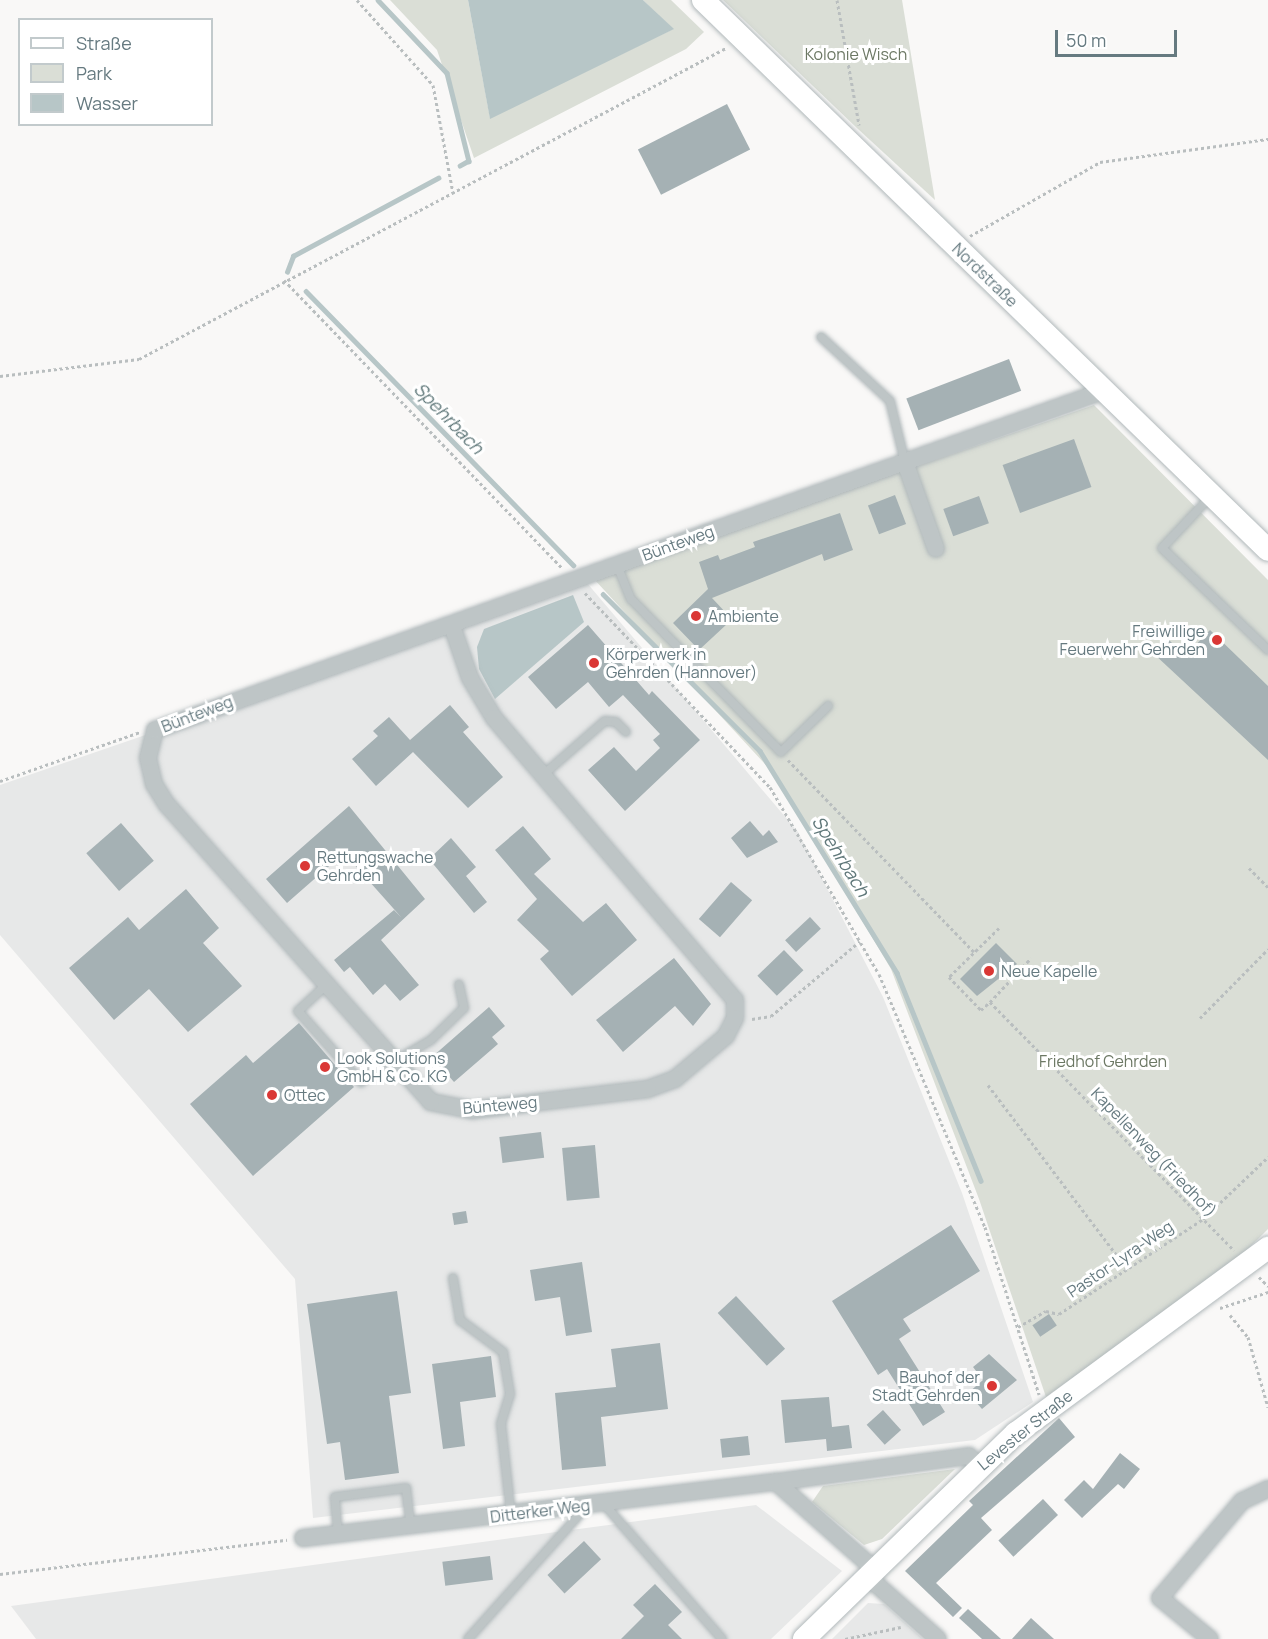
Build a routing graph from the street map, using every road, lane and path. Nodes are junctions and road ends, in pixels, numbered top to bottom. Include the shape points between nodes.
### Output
1 (357, 0) edge
2 (703, 0) edge
3 (837, 0) edge
4 (731, 45) dead end
5 (1268, 139) edge
6 (848, 140) junction
7 (453, 193) junction
8 (958, 248) junction
9 (284, 280) junction
10 (821, 337) dead end
11 (0, 376) edge
12 (1099, 386) junction
13 (905, 462) junction
14 (1212, 495) junction
15 (936, 549) dead end
16 (1268, 550) edge
17 (617, 565) junction
18 (574, 581) junction
19 (452, 626) junction
20 (1268, 651) edge
21 (828, 706) dead end
22 (155, 730) junction
23 (626, 732) dead end
24 (781, 752) junction
25 (543, 775) junction
26 (0, 781) edge
27 (1249, 868) dead end
28 (1268, 887) edge
29 (999, 928) dead end
30 (860, 941) junction
31 (1268, 949) edge
32 (974, 952) junction
33 (1031, 958) dead end
34 (459, 985) dead end
35 (325, 986) junction
36 (990, 1002) junction
37 (735, 1018) junction
38 (1200, 1018) dead end
39 (390, 1060) junction
40 (988, 1085) dead end
41 (1268, 1157) edge
42 (1203, 1219) junction
43 (1268, 1248) edge
44 (1240, 1257) dead end
45 (1127, 1269) junction
46 (453, 1278) dead end
47 (1268, 1292) edge
48 (1216, 1310) dead end
49 (1230, 1315) dead end
50 (1018, 1328) junction
51 (1268, 1407) edge
52 (1046, 1411) junction
53 (978, 1466) junction
54 (776, 1482) junction
55 (1268, 1489) edge
56 (596, 1504) junction
57 (511, 1514) junction
58 (411, 1526) junction
59 (338, 1534) junction
60 (303, 1538) joint
61 (871, 1573) junction
62 (0, 1574) edge
63 (916, 1618) junction
64 (468, 1639) edge
65 (722, 1639) edge
66 (804, 1639) edge
67 (845, 1639) edge
68 (938, 1639) edge
69 (1210, 1639) edge

1 - 7 path via 433,85
2 - 6 street, Nordstraße
3 - 6 path via 860,123
4 - 7 path via 711,61
5 - 8 path via 1101,162 972,235
6 - 8 street, Nordstraße
7 - 9 path
8 - 12 street, Nordstraße
9 - 11 path via 139,359
9 - 18 path
10 - 13 lane via 891,401
12 - 13 street, Bünteweg via 1092,395
12 - 14 street, Nordstraße
13 - 15 street
13 - 17 street, Bünteweg
14 - 16 street, Nordstraße
14 - 20 lane via 1162,549
17 - 18 street, Bünteweg
17 - 24 lane via 631,598
18 - 19 street, Bünteweg
18 - 30 path via 770,787
19 - 22 street, Bünteweg
19 - 25 street via 479,699
21 - 24 lane
22 - 26 path
22 - 35 street, Bünteweg via 148,758 154,784 167,805
23 - 25 lane via 616,722 605,722
24 - 32 path
25 - 37 street via 725,983 735,1000
27 - 28 path
29 - 32 path
30 - 37 path via 771,1016
30 - 50 path via 879,974 972,1196
31 - 38 path
32 - 36 path via 949,977 981,1010
33 - 36 path
34 - 39 lane via 464,1008 431,1040
35 - 39 street, Bünteweg
35 - 39 lane via 297,1011 361,1082
36 - 42 path, Kapellenweg (Friedhof)
37 - 39 street, Bünteweg via 701,1060 648,1089 449,1109 431,1102
40 - 45 path
41 - 42 path, Pastor-Lyra-Weg
42 - 44 path, Kapellenweg (Friedhof)
42 - 45 path, Pastor-Lyra-Weg
43 - 52 street, Levester Straße
45 - 50 path, Pastor-Lyra-Weg via 1059,1314 1046,1311
46 - 57 lane via 460,1320 503,1352 510,1394 501,1424
47 - 48 path
49 - 51 path via 1248,1337
50 - 52 path
52 - 53 street, Levester Straße
53 - 54 street, Ditterker Weg via 969,1456
53 - 61 street, Levester Straße
54 - 56 street, Ditterker Weg
54 - 61 street
55 - 69 street via 1242,1501 1160,1598
56 - 57 street, Ditterker Weg
56 - 64 lane
56 - 65 lane
57 - 58 street, Ditterker Weg
58 - 59 street, Ditterker Weg
58 - 59 lane via 406,1488 335,1497
59 - 60 street, Ditterker Weg
60 - 62 path
61 - 63 street
61 - 66 street, Levester Straße
63 - 67 path via 908,1626
63 - 68 street

